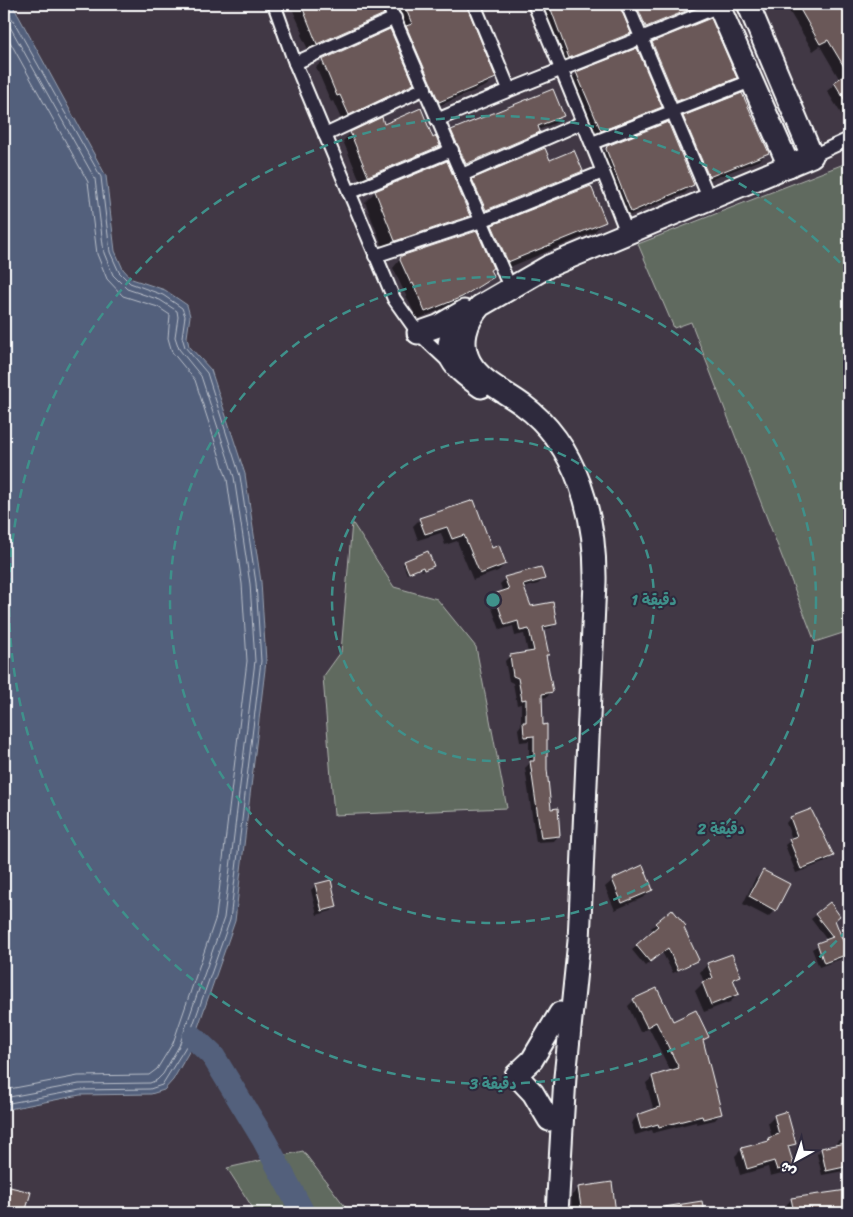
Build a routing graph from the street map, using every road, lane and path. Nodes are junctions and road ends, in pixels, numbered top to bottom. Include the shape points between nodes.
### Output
1 (274, 4) edge
2 (388, 4) edge
3 (474, 4) edge
4 (534, 4) edge
5 (627, 4) edge
6 (748, 4) edge
7 (718, 5) edge
8 (394, 18) junction
9 (642, 38) junction
10 (295, 62) junction
11 (563, 70) junction
12 (751, 81) junction
13 (425, 88) junction
14 (509, 89) junction
15 (673, 111) junction
16 (437, 120) junction
17 (582, 123) junction
18 (325, 135) junction
19 (849, 139) edge
20 (592, 143) junction
21 (452, 150) junction
22 (812, 156) junction
23 (790, 166) junction
24 (603, 172) junction
25 (462, 174) junction
26 (349, 193) junction
27 (709, 198) junction
28 (481, 221) junction
29 (627, 233) junction
30 (375, 256) junction
31 (549, 266) junction
32 (506, 278) junction
33 (466, 309) junction
34 (418, 333) junction
35 (465, 370) junction
36 (560, 1013) junction
37 (549, 1120) junction
38 (546, 1213) edge
39 (557, 1213) edge

1 - 10 street
2 - 8 street
3 - 14 street
4 - 11 street
5 - 9 street
6 - 22 main road
7 - 9 street
7 - 12 main road
8 - 10 street
8 - 13 street
9 - 11 street
9 - 15 street
10 - 18 street
11 - 14 street
11 - 17 street
12 - 15 street
12 - 23 main road
13 - 16 street
13 - 18 street
14 - 16 street
15 - 20 street
15 - 27 street
16 - 21 street
17 - 20 street
17 - 25 street
18 - 26 street
19 - 22 street
20 - 24 street
21 - 25 street
21 - 26 street
22 - 23 main road
23 - 27 main road
24 - 28 street
24 - 29 street
25 - 28 street
26 - 30 street
27 - 29 main road
28 - 30 street
28 - 32 street
29 - 31 main road
30 - 34 street via 394,298
31 - 32 main road
31 - 35 main road via 488,300 474,314 466,331 469,360
32 - 33 main road via 484,291
33 - 34 main road via 438,326
33 - 35 main road via 449,346
34 - 35 street
35 - 36 main road via 529,421 548,442 573,491 585,534 587,565 570,938
35 - 39 main road via 534,414 559,444 585,499 594,540 595,582 579,941 564,1077
36 - 37 main road
36 - 37 main road via 532,1060 516,1075 533,1093
37 - 38 main road

